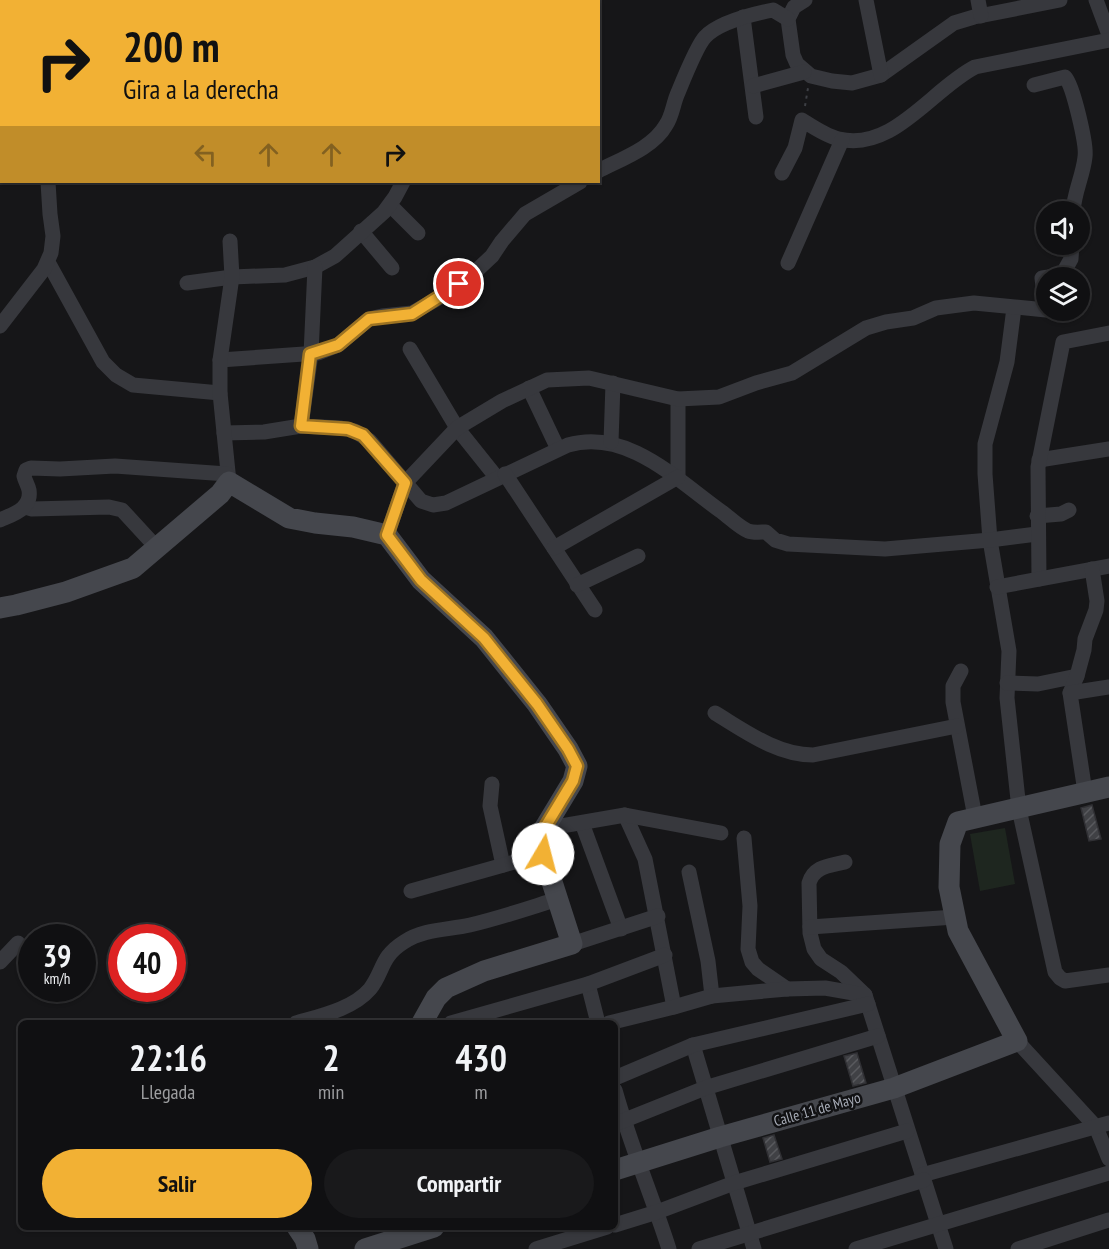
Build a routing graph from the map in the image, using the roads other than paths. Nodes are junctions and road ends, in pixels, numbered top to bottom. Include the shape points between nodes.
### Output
1 (805, 0) edge
2 (866, 0) edge
3 (978, 0) edge
4 (1060, 0) edge
5 (1095, 0) edge
6 (981, 16) junction
7 (743, 17) junction
8 (788, 19) junction
9 (1109, 38) edge
10 (807, 74) junction
11 (881, 75) junction
12 (1034, 85) dead end
13 (753, 86) junction
14 (756, 117) dead end
15 (842, 140) junction
16 (600, 170) edge
17 (782, 173) dead end
18 (48, 183) edge
19 (402, 183) edge
20 (578, 183) edge
21 (1073, 201) edge
22 (390, 205) junction
23 (361, 231) junction
24 (418, 232) dead end
25 (230, 241) dead end
26 (1071, 255) edge
27 (48, 262) junction
28 (788, 263) dead end
29 (315, 267) junction
30 (392, 268) dead end
31 (232, 277) junction
32 (187, 283) dead end
33 (1014, 308) junction
34 (0, 327) edge
35 (1109, 333) edge
36 (410, 349) dead end
37 (310, 354) junction
38 (220, 360) junction
39 (613, 383) junction
40 (529, 388) junction
41 (220, 393) junction
42 (678, 399) junction
43 (301, 426) junction
44 (457, 428) junction
45 (224, 433) junction
46 (611, 442) junction
47 (558, 449) junction
48 (1109, 449) edge
49 (1039, 460) junction
50 (501, 476) junction
51 (678, 477) junction
52 (228, 478) junction
53 (405, 483) junction
54 (25, 507) junction
55 (1069, 510) dead end
56 (1037, 516) junction
57 (0, 520) edge
58 (1037, 534) junction
59 (387, 535) junction
60 (990, 540) junction
61 (157, 548) junction
62 (554, 548) junction
63 (638, 556) dead end
64 (1109, 566) edge
65 (1092, 569) junction
66 (1039, 579) junction
67 (577, 585) junction
68 (997, 586) junction
69 (0, 608) edge
70 (596, 610) dead end
71 (961, 671) dead end
72 (1077, 676) junction
73 (1007, 683) junction
74 (1109, 687) edge
75 (1070, 693) junction
76 (715, 713) dead end
77 (957, 726) junction
78 (492, 784) dead end
79 (1109, 787) edge
80 (1085, 792) junction
81 (1019, 809) junction
82 (626, 815) junction
83 (975, 818) junction
84 (582, 823) junction
85 (544, 829) junction
86 (721, 833) dead end
87 (744, 838) dead end
88 (543, 854) junction
89 (845, 862) dead end
90 (503, 865) junction
91 (690, 872) dead end
92 (411, 891) dead end
93 (558, 899) junction
94 (658, 916) junction
95 (955, 917) junction
96 (810, 927) junction
97 (621, 929) junction
98 (18, 943) dead end
99 (572, 944) junction
100 (665, 955) junction
101 (0, 962) edge
102 (1109, 975) edge
103 (588, 984) junction
104 (787, 989) junction
105 (712, 996) junction
106 (866, 1000) junction
107 (674, 1007) junction
108 (306, 1020) edge
109 (424, 1020) edge
110 (462, 1020) edge
111 (597, 1020) edge
112 (618, 1021) edge
113 (878, 1036) junction
114 (1017, 1041) junction
115 (693, 1046) junction
116 (618, 1077) edge
117 (705, 1088) junction
118 (894, 1088) junction
119 (619, 1123) edge
120 (1103, 1125) edge
121 (908, 1131) junction
122 (720, 1137) junction
123 (1109, 1159) edge
124 (640, 1162) junction
125 (618, 1169) edge
126 (1109, 1173) edge
127 (923, 1177) junction
128 (734, 1183) junction
129 (657, 1212) junction
130 (1109, 1220) edge
131 (618, 1223) edge
132 (939, 1225) junction
133 (299, 1230) edge
134 (424, 1230) edge
135 (597, 1230) edge
136 (751, 1242) edge
137 (367, 1248) edge
138 (308, 1249) edge
139 (536, 1249) edge
140 (669, 1249) edge
141 (699, 1249) edge
142 (856, 1249) edge
143 (946, 1249) edge
144 (1018, 1249) edge

1 - 8 street via 794,7
2 - 11 street
3 - 6 street
4 - 6 street
5 - 9 street
6 - 11 street via 954,23
7 - 8 street via 773,10
7 - 13 street
7 - 16 street via 704,38 667,124 658,135 643,148
8 - 10 street via 796,64
9 - 15 street via 975,67 946,85 904,122 881,134
10 - 11 street via 852,83
10 - 13 street
12 - 21 street via 1065,77 1071,87 1086,149
13 - 14 street
15 - 17 street via 802,120 795,148
15 - 28 street
18 - 27 street via 53,236
19 - 22 street
20 - 37 street via 525,214 492,256 444,295 412,314 369,319 338,345
22 - 23 street
22 - 24 street
23 - 29 street via 335,256
23 - 30 street
25 - 31 street
26 - 33 street via 1062,275 1042,278 1046,310
27 - 34 street
27 - 41 street via 103,362 116,375 133,385
29 - 31 street via 285,275
29 - 37 street
31 - 32 street
31 - 38 street
33 - 42 street via 974,303 936,308 913,318 866,328 792,373 719,397
33 - 60 street via 1007,362 985,444
35 - 49 street via 1063,342
36 - 44 street
37 - 38 street
37 - 43 street
38 - 41 street
39 - 40 street via 589,378 547,380
39 - 42 street
39 - 46 street
40 - 44 street
40 - 47 street
41 - 45 street
42 - 51 street
43 - 45 street
43 - 53 street via 348,429 363,435
44 - 50 street
44 - 53 street
45 - 52 street
46 - 47 street via 588,440
46 - 51 street
47 - 50 street
48 - 49 street
49 - 56 street
50 - 53 street via 446,503 433,505 421,501
50 - 62 street
51 - 60 street via 749,532 766,532 788,544 885,549
51 - 62 street
52 - 54 street via 115,466 31,468 24,476 29,491
52 - 59 street via 290,518
52 - 61 street via 220,494
53 - 59 street
54 - 57 street
54 - 61 street via 122,510
55 - 56 street
56 - 58 street
58 - 60 street
58 - 66 street
59 - 85 street via 421,580 484,638 568,749 577,766 573,781
60 - 68 street
61 - 69 street via 133,567 109,578
62 - 67 street
63 - 67 street
64 - 65 street
65 - 66 street
65 - 72 street via 1096,610
66 - 68 street
67 - 70 street
68 - 73 street via 1008,651
71 - 77 street via 953,686
72 - 73 street via 1038,684
72 - 75 street
73 - 81 street
74 - 75 street
75 - 80 street
76 - 77 street via 758,739 803,755
77 - 83 street
78 - 90 street via 490,806
79 - 80 street
80 - 81 street
81 - 83 street
81 - 102 street via 1055,972 1065,981
82 - 84 street
82 - 86 street
82 - 94 street via 645,859
83 - 95 street via 958,822 950,844 949,887
84 - 85 street
84 - 97 street
85 - 88 street
87 - 104 street via 750,906 748,949 758,969
88 - 90 street
88 - 93 street
89 - 96 street via 817,869 811,876
90 - 92 street
91 - 105 street
93 - 99 street
93 - 108 street via 406,940 392,950 360,999
94 - 97 street
94 - 100 street
95 - 96 street
95 - 114 street via 958,931
96 - 106 street via 814,949 821,959 841,972
97 - 99 street
98 - 101 street
99 - 109 street via 484,971 446,988
100 - 103 street
100 - 107 street
103 - 110 street
103 - 111 street
104 - 105 street
104 - 106 street via 825,988
105 - 107 street
106 - 113 street
106 - 115 street
107 - 112 street
113 - 117 street
113 - 118 street
114 - 118 street, Calle 11 de Mayo
114 - 120 street
115 - 116 street
115 - 117 street
117 - 119 street
117 - 122 street
118 - 121 street
118 - 122 street, Calle 11 de Mayo
119 - 124 street
120 - 123 street
120 - 127 street
121 - 127 street
121 - 128 street
122 - 124 street, Calle 11 de Mayo
122 - 128 street
124 - 125 street, Calle 11 de Mayo
124 - 129 street
126 - 132 street
127 - 132 street
127 - 136 street
128 - 129 street
128 - 136 street
129 - 131 street
129 - 140 street
130 - 144 street
132 - 142 street
132 - 143 street
133 - 138 street
134 - 137 street
135 - 139 street
136 - 141 street

